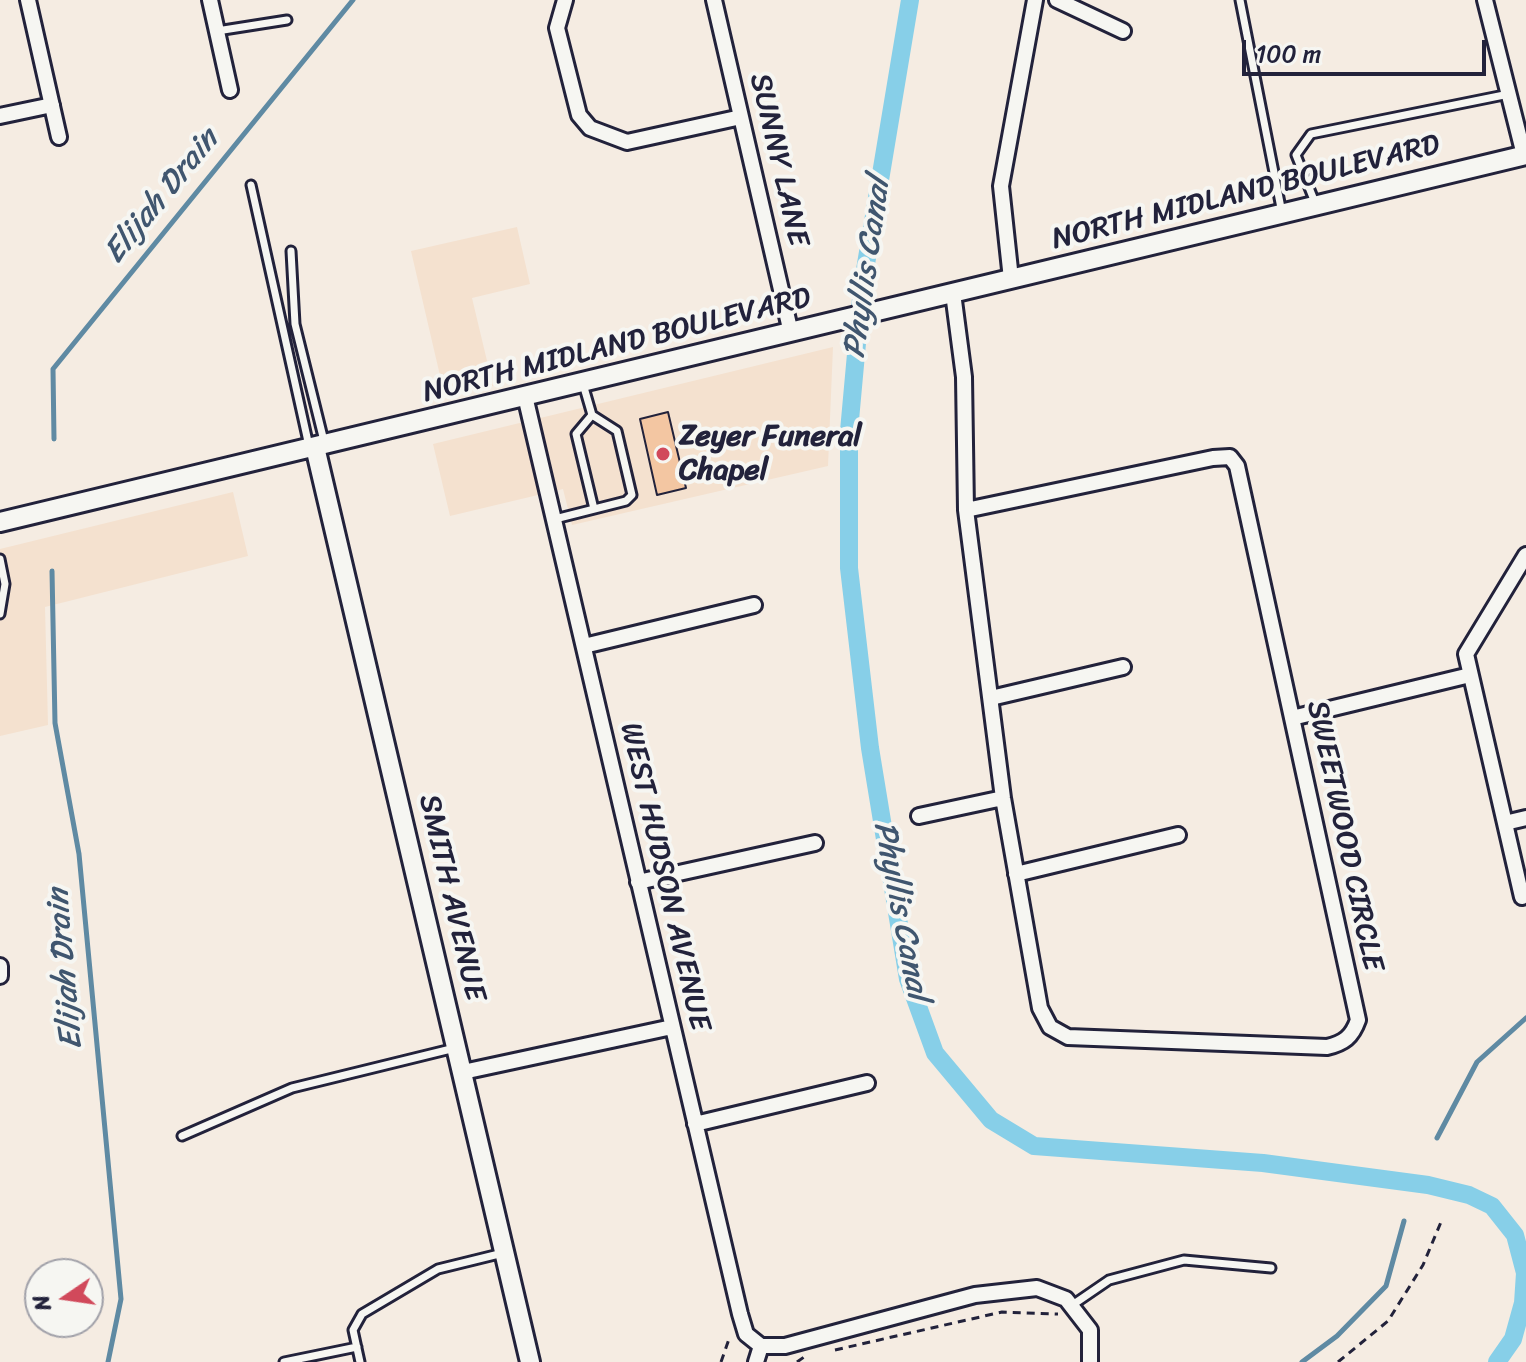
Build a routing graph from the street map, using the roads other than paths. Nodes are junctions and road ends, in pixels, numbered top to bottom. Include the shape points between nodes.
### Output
1 (28, 0) edge
2 (210, 0) edge
3 (565, 0) edge
4 (714, 0) edge
5 (1035, 0) edge
6 (1057, 0) edge
7 (1240, 0) edge
8 (1485, 0) edge
9 (287, 20) dead end
10 (217, 31) junction
11 (1123, 31) dead end
12 (230, 90) dead end
13 (1509, 94) junction
14 (52, 105) junction
15 (0, 116) edge
16 (741, 117) junction
17 (59, 137) dead end
18 (1525, 155) edge
19 (251, 185) dead end
20 (1316, 205) junction
21 (1282, 214) junction
22 (291, 251) dead end
23 (1011, 279) junction
24 (953, 293) junction
25 (791, 333) junction
26 (582, 383) junction
27 (525, 396) junction
28 (592, 415) junction
29 (317, 447) junction
30 (594, 509) junction
31 (966, 510) junction
32 (555, 519) junction
33 (0, 522) edge
34 (1526, 555) edge
35 (0, 559) edge
36 (754, 605) dead end
37 (0, 614) edge
38 (584, 646) junction
39 (1123, 667) dead end
40 (1470, 675) junction
41 (991, 698) junction
42 (1292, 718) junction
43 (1003, 798) junction
44 (919, 816) dead end
45 (1526, 818) edge
46 (1505, 823) junction
47 (1178, 835) dead end
48 (815, 843) dead end
49 (1016, 874) junction
50 (638, 882) junction
51 (1522, 897) dead end
52 (0, 966) edge
53 (0, 976) edge
54 (672, 1027) junction
55 (457, 1048) junction
56 (463, 1072) junction
57 (867, 1083) dead end
58 (695, 1124) junction
59 (182, 1136) dead end
60 (505, 1253) junction
61 (1271, 1268) dead end
62 (1070, 1314) junction
63 (761, 1346) junction
64 (357, 1347) junction
65 (284, 1362) edge
66 (360, 1362) edge
67 (530, 1362) edge
68 (756, 1362) edge
69 (1090, 1362) edge

1 - 14 street
2 - 10 street
3 - 16 street via 557,28 579,115 590,128 627,142
4 - 16 street, SUNNY LANE
5 - 23 street via 1001,186
6 - 11 street
7 - 21 lane
8 - 13 street
9 - 10 lane
10 - 12 street
13 - 18 street
13 - 20 lane via 1311,134 1296,155
14 - 15 street
14 - 17 street
16 - 25 street, SUNNY LANE
18 - 20 main road, NORTH MIDLAND BOULEVARD
19 - 29 lane, SMITH AVENUE
20 - 21 main road, NORTH MIDLAND BOULEVARD
21 - 23 main road, NORTH MIDLAND BOULEVARD
22 - 29 lane via 295,324
23 - 24 main road, NORTH MIDLAND BOULEVARD
24 - 25 main road, NORTH MIDLAND BOULEVARD
24 - 31 street, SWEETWOOD CIRCLE via 964,377
25 - 26 main road, NORTH MIDLAND BOULEVARD
26 - 27 main road, NORTH MIDLAND BOULEVARD
26 - 28 lane
27 - 29 main road, NORTH MIDLAND BOULEVARD
27 - 32 street, WEST HUDSON AVENUE
28 - 30 lane via 576,434
28 - 30 lane via 617,431 632,495
29 - 33 main road, NORTH MIDLAND BOULEVARD
29 - 55 main road, SMITH AVENUE
30 - 32 lane
31 - 41 street, SWEETWOOD CIRCLE
31 - 42 street, SWEETWOOD CIRCLE via 1230,457 1243,485
32 - 38 street, WEST HUDSON AVENUE
34 - 40 street via 1466,654
35 - 37 lane via 5,584
36 - 38 street
38 - 50 street, WEST HUDSON AVENUE
39 - 41 street
40 - 42 street
40 - 46 street
41 - 43 street, SWEETWOOD CIRCLE
42 - 49 street, SWEETWOOD CIRCLE via 1358,1020 1353,1034 1341,1043 1327,1047 1068,1037 1050,1027 1040,1008
43 - 44 street
43 - 49 street, SWEETWOOD CIRCLE
45 - 46 street
46 - 51 street
47 - 49 street
48 - 50 street
50 - 54 street, WEST HUDSON AVENUE
52 - 53 street
54 - 56 street
54 - 58 street, WEST HUDSON AVENUE
55 - 56 main road, SMITH AVENUE
55 - 59 lane via 292,1088
56 - 60 main road, SMITH AVENUE
57 - 58 street
58 - 63 street, WEST HUDSON AVENUE via 740,1314 746,1334
60 - 64 lane via 438,1269 362,1314 353,1330
60 - 67 main road, SMITH AVENUE
61 - 62 lane via 1184,1260 1109,1280
62 - 63 street via 1066,1299 1037,1288 995,1291 785,1346
62 - 69 street via 1090,1330
63 - 68 street
64 - 65 lane
64 - 66 lane

